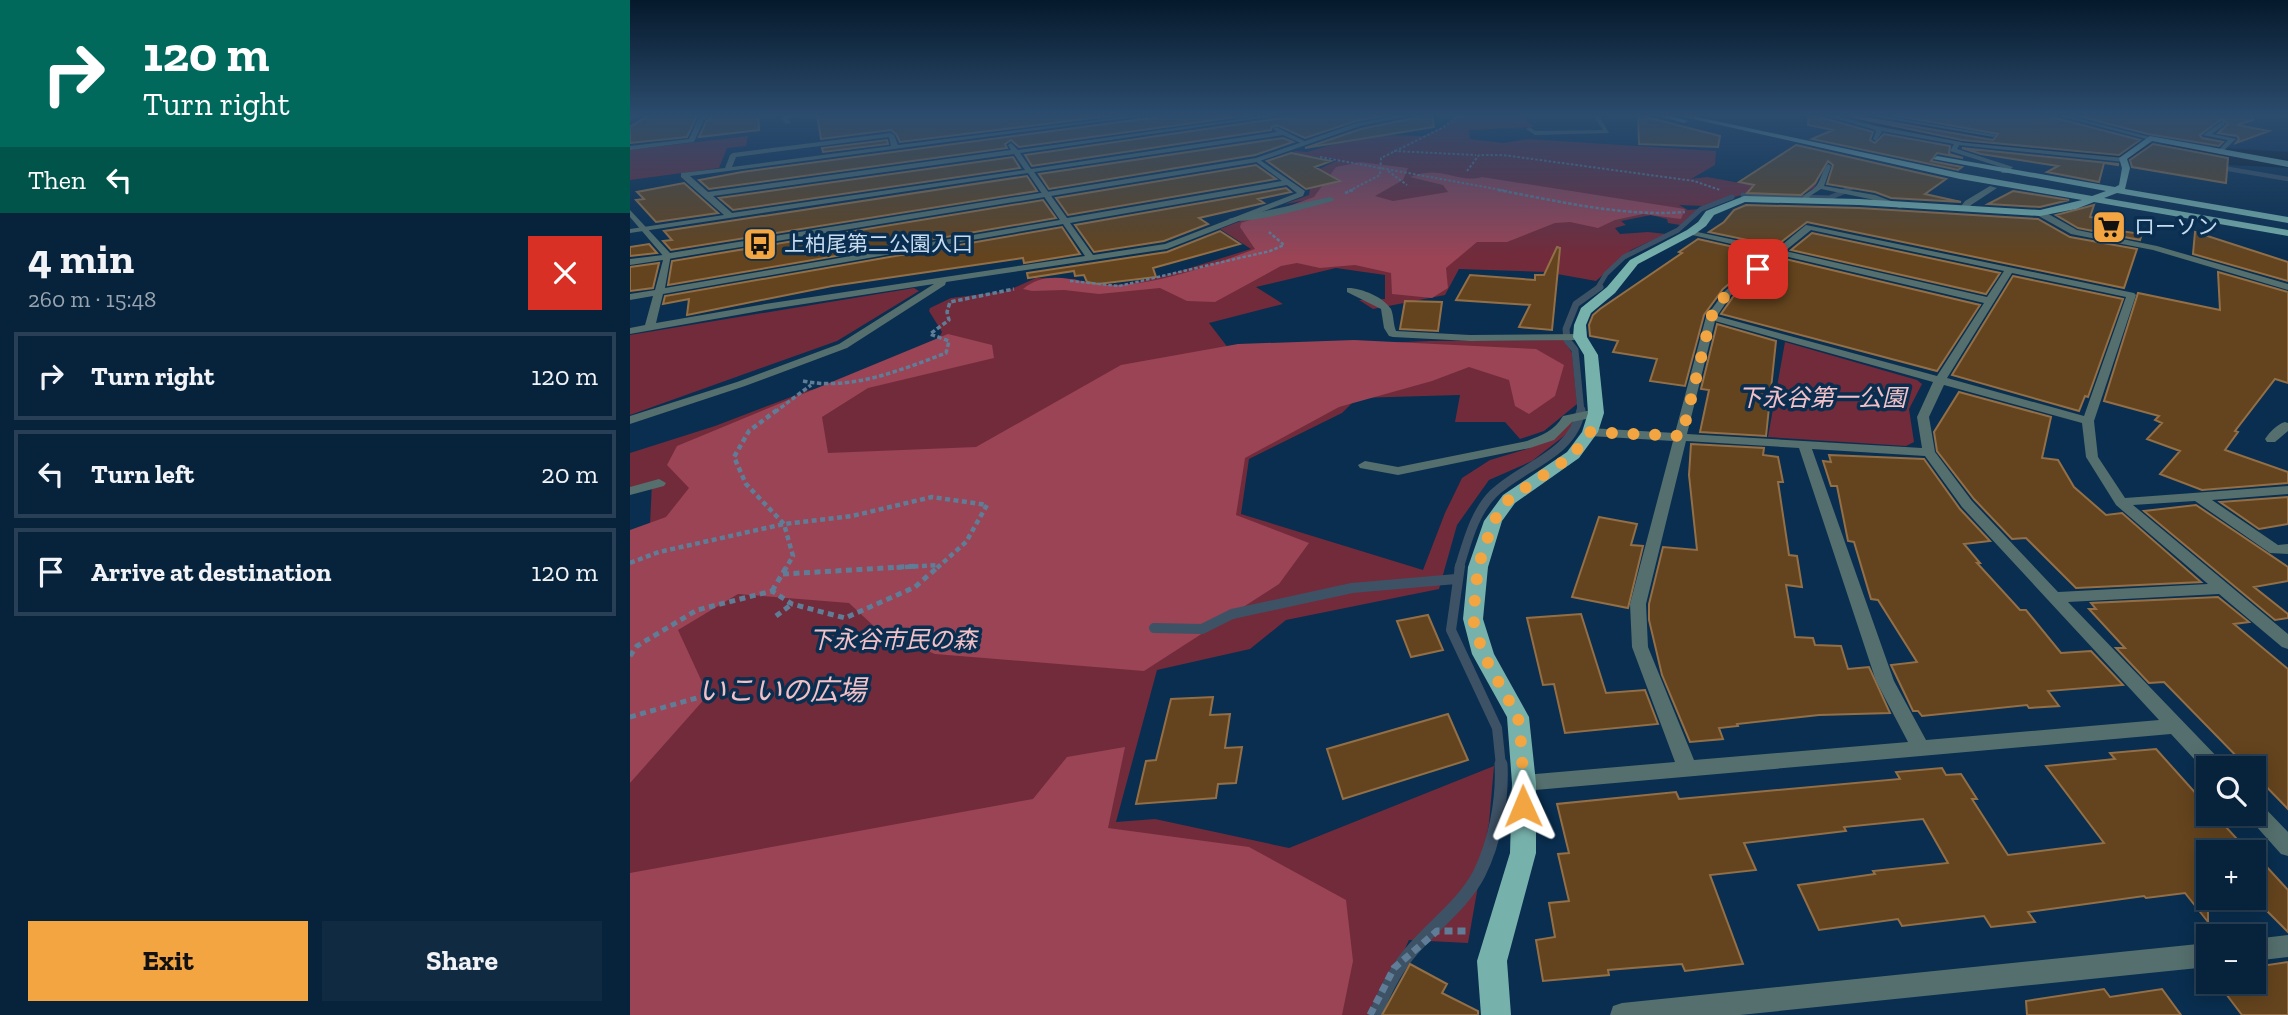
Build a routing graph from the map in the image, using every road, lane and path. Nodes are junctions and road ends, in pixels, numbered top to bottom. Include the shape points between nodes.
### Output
1 (731, 161) edge
2 (789, 161) edge
3 (943, 161) edge
4 (1023, 161) edge
5 (1096, 161) edge
6 (1249, 161) edge
7 (1259, 161) edge
8 (1340, 161) edge
9 (1380, 161) edge
10 (1474, 161) edge
11 (1556, 161) edge
12 (1880, 161) edge
13 (1889, 161) edge
14 (1936, 161) edge
15 (1952, 161) edge
16 (1989, 161) edge
17 (2125, 161) edge
18 (1828, 166) dead end
19 (728, 169) junction
20 (1379, 169) junction
21 (1924, 169) junction
22 (1387, 170) junction
23 (1030, 171) junction
24 (1467, 171) dead end
25 (2004, 171) junction
26 (1289, 183) junction
27 (1406, 185) dead end
28 (1820, 187) junction
29 (1993, 188) dead end
30 (2113, 192) junction
31 (706, 195) junction
32 (1047, 195) junction
33 (1330, 199) joint
34 (1804, 200) junction
35 (2092, 200) junction
36 (1737, 201) junction
37 (1901, 206) junction
38 (1963, 209) junction
39 (630, 212) edge
40 (1710, 212) junction
41 (2040, 213) junction
42 (729, 215) junction
43 (1231, 219) junction
44 (1065, 222) junction
45 (2288, 222) edge
46 (1262, 224) dead end
47 (646, 228) junction
48 (630, 230) edge
49 (1691, 232) junction
50 (2288, 233) edge
51 (1778, 252) junction
52 (668, 256) junction
53 (1091, 258) junction
54 (630, 262) edge
55 (2010, 269) junction
56 (946, 280) junction
57 (1069, 281) dead end
58 (1021, 286) dead end
59 (2288, 287) edge
60 (1350, 290) dead end
61 (659, 291) junction
62 (630, 296) edge
63 (1990, 301) junction
64 (1711, 317) junction
65 (650, 327) junction
66 (630, 331) edge
67 (1576, 337) junction
68 (1940, 380) junction
69 (1586, 419) junction
70 (630, 420) edge
71 (2088, 421) junction
72 (2288, 427) edge
73 (1682, 436) junction
74 (2271, 439) dead end
75 (1804, 444) junction
76 (1929, 452) junction
77 (1365, 465) dead end
78 (659, 483) dead end
79 (2288, 490) edge
80 (630, 491) edge
81 (2200, 498) junction
82 (2121, 502) junction
83 (784, 524) junction
84 (2288, 549) edge
85 (630, 563) edge
86 (940, 565) junction
87 (782, 574) junction
88 (2224, 588) junction
89 (772, 591) junction
90 (2057, 597) junction
91 (792, 604) junction
92 (776, 616) dead end
93 (2288, 643) edge
94 (630, 656) edge
95 (721, 691) dead end
96 (630, 717) edge
97 (2176, 726) junction
98 (1921, 748) junction
99 (2204, 756) edge
100 (1687, 768) junction
101 (1524, 783) junction
102 (2266, 823) edge
103 (2288, 847) edge
104 (1500, 932) junction
105 (2288, 946) edge
106 (2266, 949) edge
107 (2196, 956) edge
108 (1370, 1015) edge
109 (1496, 1015) edge
110 (1622, 1015) edge

1 - 19 street
2 - 19 street
3 - 31 street
4 - 23 street
5 - 23 street
6 - 32 street
7 - 26 street
8 - 20 path
9 - 20 path
10 - 24 path
11 - 36 path via 1694,181
12 - 21 main road
13 - 21 main road
14 - 30 main road
15 - 25 main road
16 - 25 street via 2008,167
17 - 30 main road via 2123,186
18 - 28 street
19 - 31 street via 684,175
20 - 22 path
20 - 33 path via 1380,175 1373,181
21 - 35 main road
22 - 27 path
22 - 40 path via 1565,202 1659,214
23 - 32 street
23 - 42 street
25 - 30 main road
26 - 43 street via 1300,194
26 - 44 street
28 - 34 street
28 - 37 street
29 - 38 street
30 - 35 main road
30 - 45 main road
31 - 42 street
32 - 44 street
32 - 52 street
33 - 43 street
34 - 36 main road
34 - 37 main road
35 - 41 main road
35 - 50 main road
36 - 40 main road
37 - 38 main road
38 - 41 main road
39 - 47 street
40 - 49 main road
41 - 59 street via 2074,232 2154,248
42 - 47 street
43 - 53 street via 1167,246
44 - 53 street
44 - 61 street
46 - 57 path via 1284,245 1119,286
47 - 48 street
47 - 52 street
49 - 51 street
49 - 67 main road via 1633,262 1611,290 1585,312
51 - 55 street via 1809,227
51 - 63 street
51 - 64 street via 1728,293
52 - 54 street
52 - 61 street
53 - 56 street
55 - 63 street
55 - 71 street via 2131,295
56 - 65 street
56 - 70 street via 843,346
58 - 83 path via 950,303 948,320 930,334 950,341 946,353 858,380 811,384 749,431 734,457 746,484
60 - 67 street via 1387,311 1387,327 1393,334
61 - 62 street
61 - 65 street
63 - 68 street
64 - 68 street
64 - 73 street
65 - 66 street
67 - 69 main road via 1591,355
68 - 71 street
68 - 76 street via 1923,417
69 - 73 street
69 - 77 street via 1567,419 1550,437 1518,446 1398,471
69 - 101 main road via 1573,455 1509,499 1493,522 1478,567 1473,619 1483,654 1518,717
71 - 82 street via 2092,457
72 - 74 street
73 - 75 street
73 - 100 street via 1638,604 1640,647
75 - 76 street
75 - 98 street via 1885,681
76 - 90 street via 1967,504
78 - 80 street
79 - 81 street
81 - 82 street
81 - 84 street via 2274,550
82 - 88 street
83 - 85 path via 659,552
83 - 86 path via 852,516 932,497 987,505 966,542
83 - 87 path via 793,556
86 - 87 path
86 - 91 path via 915,587 845,618
87 - 89 path
88 - 90 street
88 - 93 street
89 - 91 path
89 - 94 path via 697,610 637,646
90 - 97 street
91 - 92 path
95 - 96 path
97 - 98 street
97 - 99 street
98 - 100 street
100 - 101 street
101 - 104 main road via 1523,853
102 - 103 street
104 - 108 path via 1437,931 1394,968
104 - 109 main road via 1492,961
105 - 106 street
107 - 110 street

